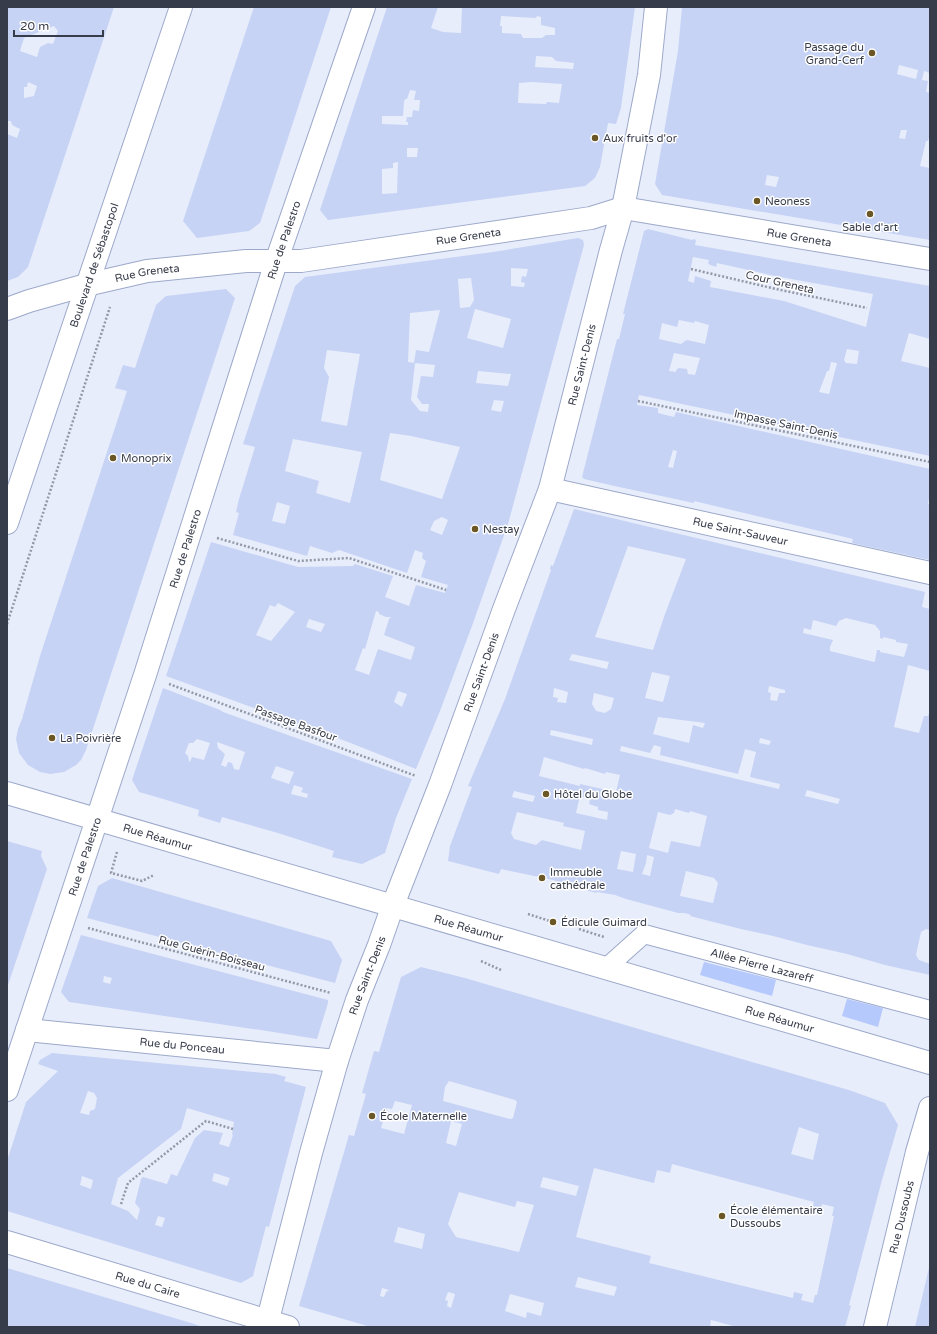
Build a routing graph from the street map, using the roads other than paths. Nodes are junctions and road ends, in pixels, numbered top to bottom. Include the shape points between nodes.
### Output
1 (181, 7) edge
2 (364, 7) edge
3 (656, 7) edge
4 (623, 208) junction
5 (930, 259) edge
6 (276, 262) junction
7 (86, 285) junction
8 (7, 309) edge
9 (550, 489) junction
10 (7, 523) edge
11 (930, 573) edge
12 (7, 793) edge
13 (97, 819) junction
14 (393, 905) junction
15 (606, 968) junction
16 (930, 1010) edge
17 (27, 1030) junction
18 (337, 1061) junction
19 (930, 1064) edge
20 (7, 1090) edge
21 (930, 1108) edge
22 (7, 1242) edge
23 (274, 1325) edge
24 (875, 1327) edge

1 - 7 street, Boulevard de Sébastopol
2 - 6 street, Rue de Palestro
3 - 4 street, Rue Saint-Denis via 649,75
4 - 5 street, Rue Greneta
4 - 6 street, Rue Greneta via 591,218 301,261
4 - 9 street, Rue Saint-Denis
6 - 7 street, Rue Greneta via 246,261 147,271
6 - 13 street, Rue de Palestro
7 - 8 street, Rue Greneta
7 - 10 street, Boulevard de Sébastopol
9 - 11 street, Rue Saint-Sauveur
9 - 14 street, Rue Saint-Denis
12 - 13 street, Rue Réaumur
13 - 14 street, Rue Réaumur
13 - 17 street, Rue de Palestro
14 - 15 street, Rue Réaumur
14 - 18 street, Rue Saint-Denis
15 - 16 lane, Allée Pierre Lazareff via 644,934
15 - 19 street, Rue Réaumur
17 - 18 street, Rue du Ponceau
17 - 20 street, Rue de Palestro
18 - 23 street, Rue Saint-Denis
21 - 24 street, Rue Dussoubs
22 - 23 street, Rue du Caire

